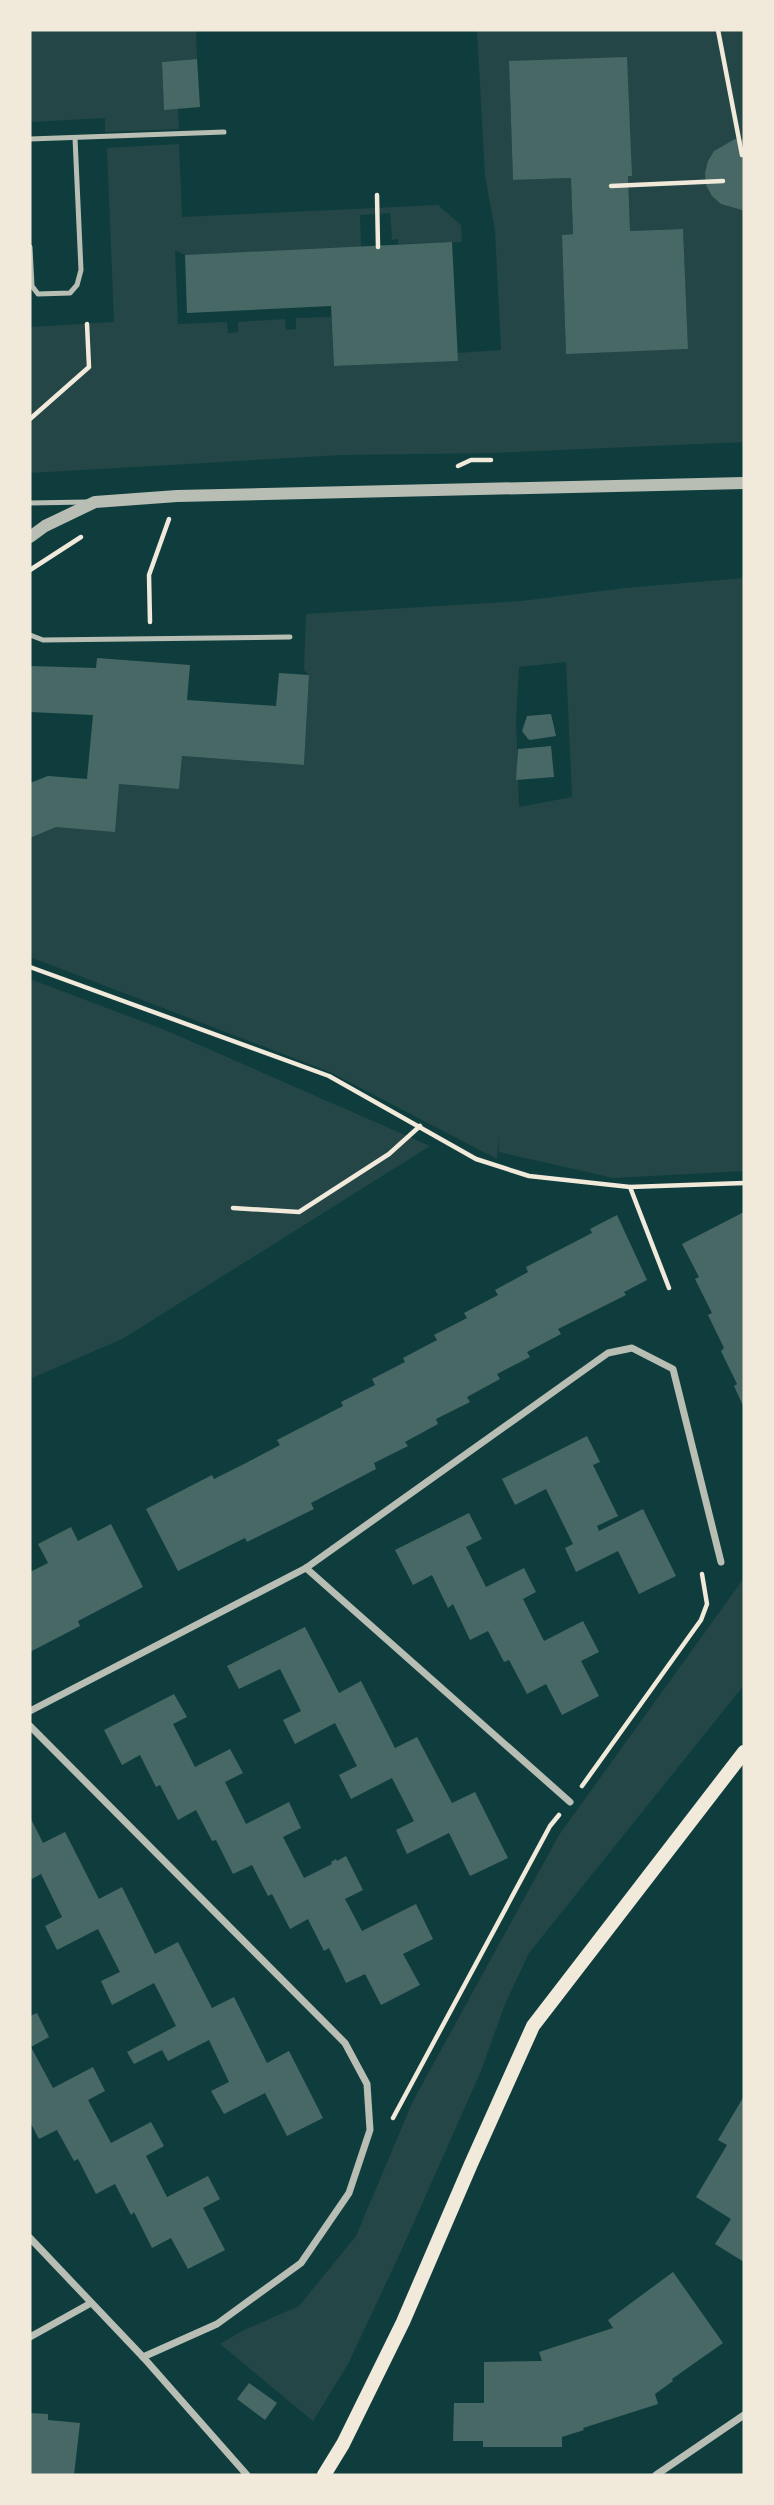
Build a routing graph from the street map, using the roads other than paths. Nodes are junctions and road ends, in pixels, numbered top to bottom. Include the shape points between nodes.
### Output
1 (223, 132) dead end
2 (75, 138) junction
3 (30, 139) edge
4 (30, 247) edge
5 (744, 483) edge
6 (95, 502) junction
7 (30, 503) edge
8 (30, 537) edge
9 (30, 635) edge
10 (290, 637) dead end
11 (721, 1562) dead end
12 (306, 1568) junction
13 (30, 1711) edge
14 (30, 1726) edge
15 (744, 1752) edge
16 (570, 1802) road end
17 (30, 2238) edge
18 (90, 2303) junction
19 (30, 2337) edge
20 (143, 2357) junction
21 (744, 2415) edge
22 (247, 2475) edge
23 (326, 2475) edge
24 (656, 2475) edge

1 - 2 lane
2 - 3 lane
2 - 4 lane via 82,270 70,293 38,294 32,286
5 - 6 street via 177,496
6 - 7 lane
6 - 8 street
9 - 10 lane via 43,640
11 - 12 street via 673,1369 632,1349 608,1353
12 - 13 street
12 - 16 street
14 - 20 street via 345,2043 367,2084 370,2130 349,2193 301,2263 216,2324
15 - 23 main road via 533,2026 403,2322
17 - 18 street
18 - 19 street
18 - 20 street
20 - 22 street
21 - 24 street

